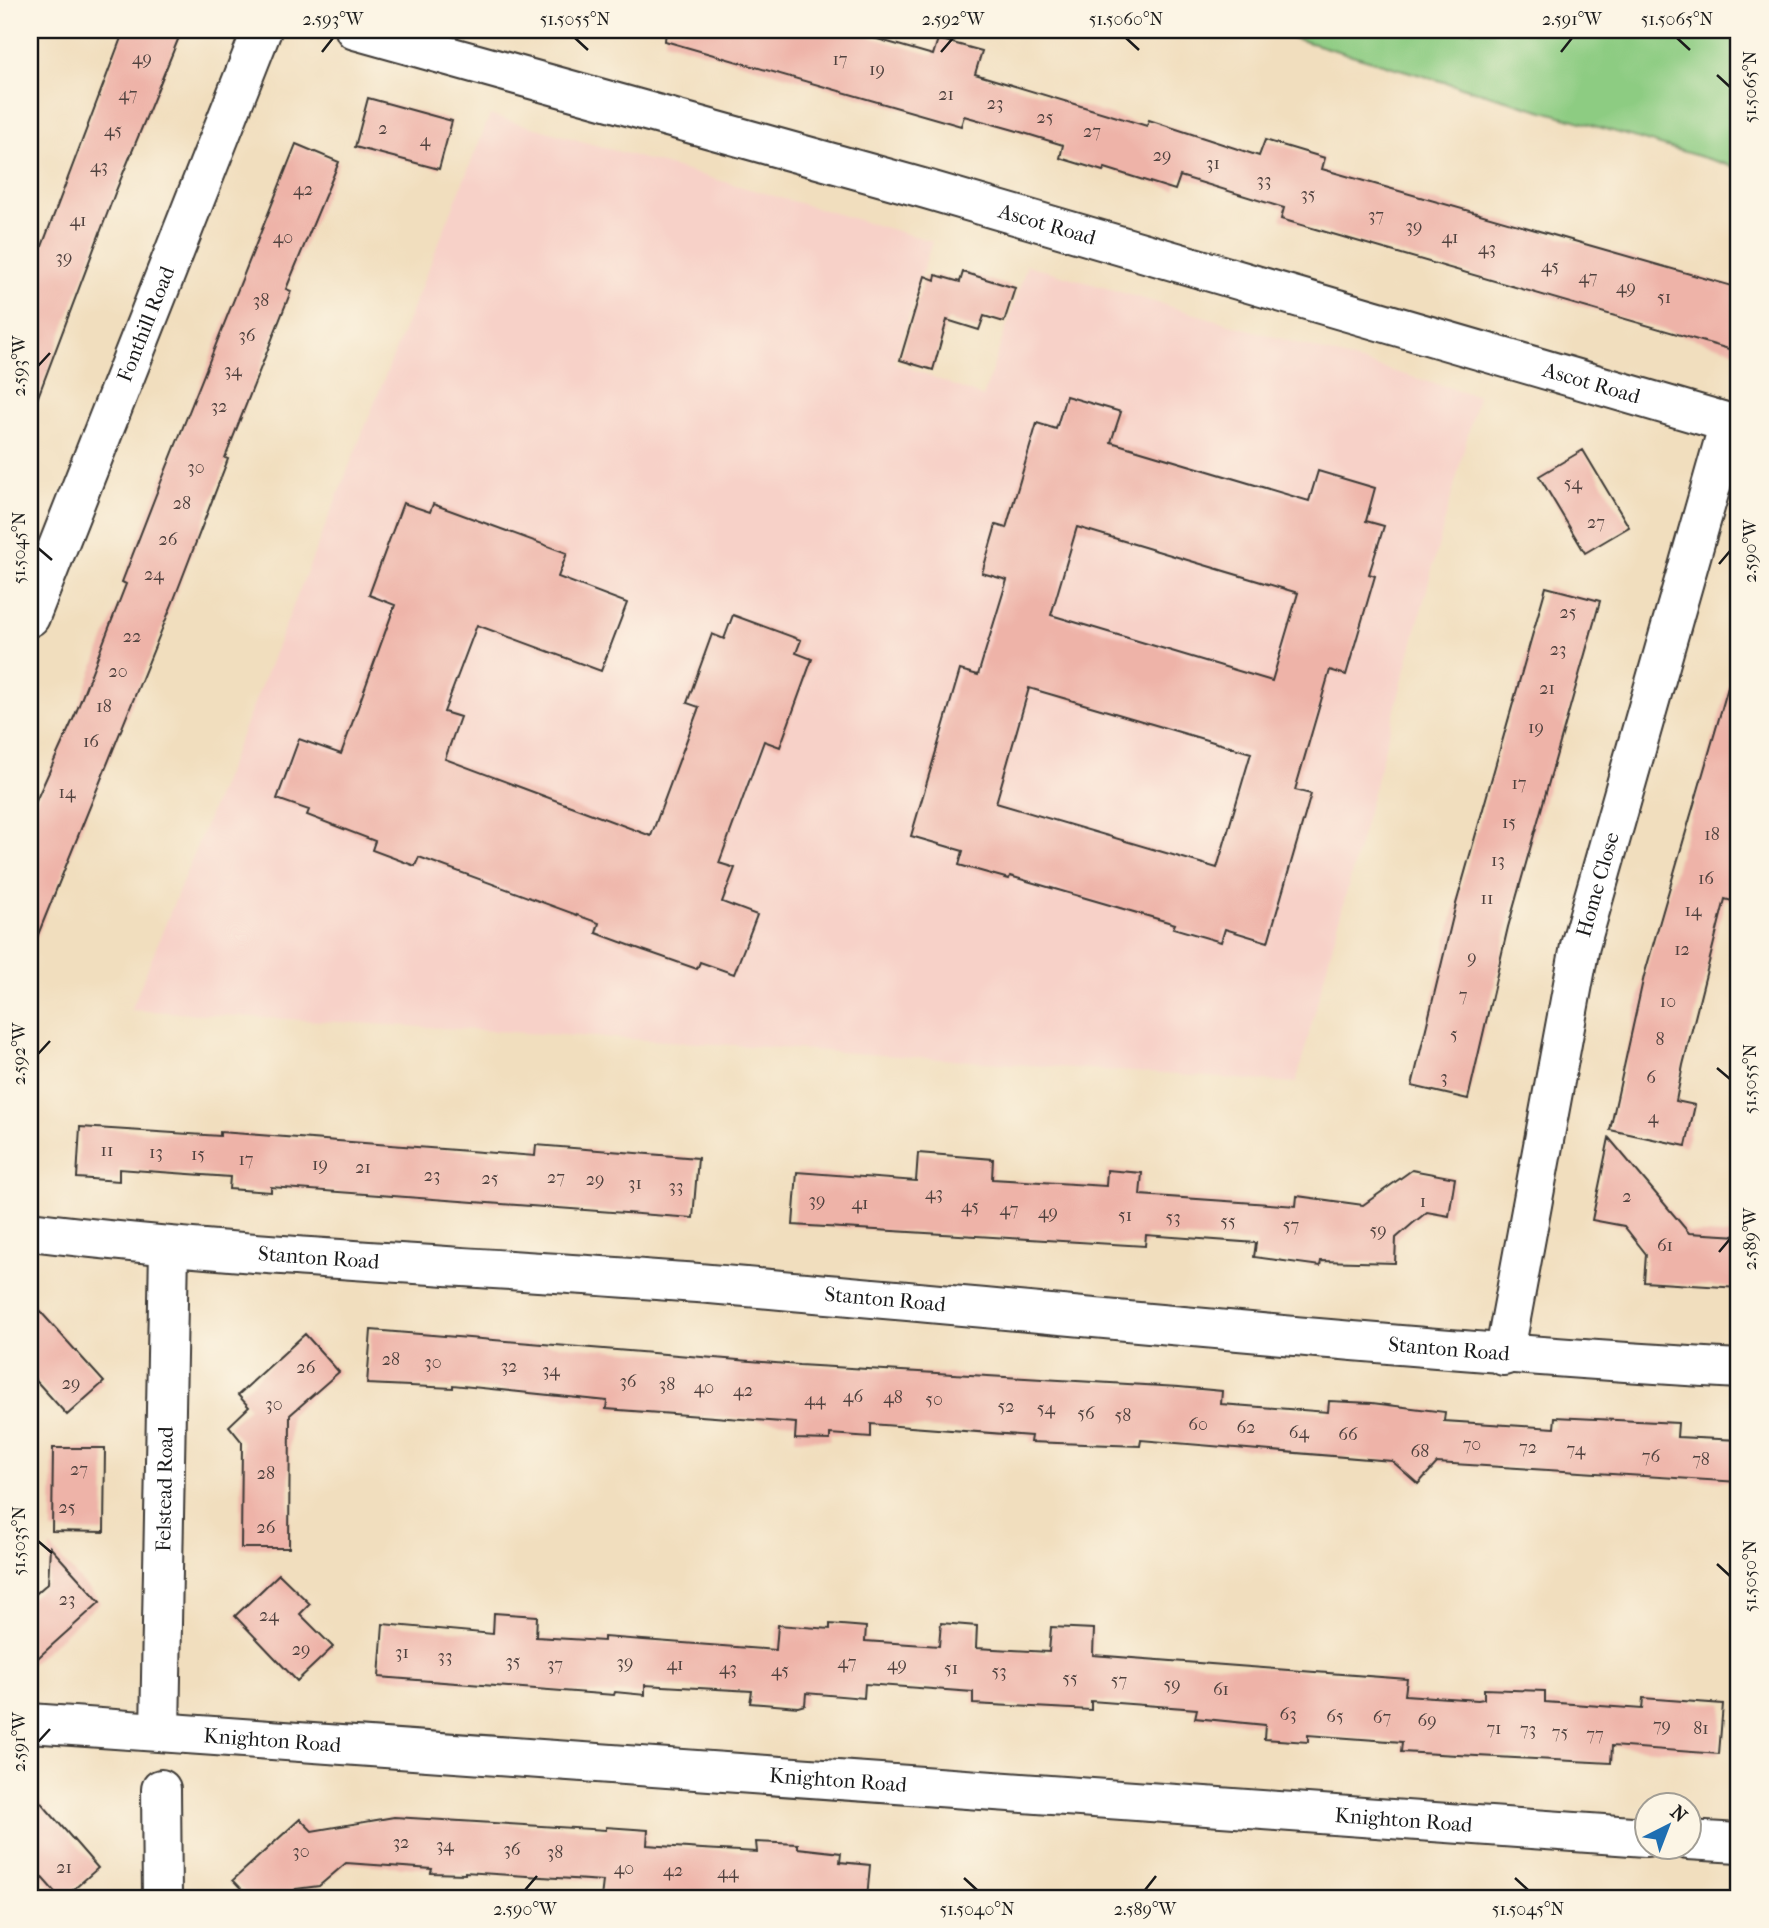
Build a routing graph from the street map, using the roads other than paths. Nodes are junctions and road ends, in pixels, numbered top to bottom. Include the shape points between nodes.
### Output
1 (262, 30) edge
2 (355, 30) edge
3 (1734, 424) edge
4 (30, 617) edge
5 (30, 1231) edge
6 (169, 1248) junction
7 (1504, 1356) junction
8 (1739, 1369) edge
9 (30, 1723) edge
10 (160, 1731) junction
11 (161, 1789) dead end
12 (1632, 1836) edge
13 (1702, 1841) edge
14 (1739, 1843) edge
15 (162, 1898) edge

1 - 4 street, Fonthill Road
2 - 3 street, Ascot Road via 939,193
3 - 7 street, Home Close via 1580,946
5 - 6 street, Stanton Road
6 - 7 street, Stanton Road via 734,1286
6 - 10 street, Felstead Road
7 - 8 street, Stanton Road
9 - 10 street, Knighton Road
10 - 12 street, Knighton Road
11 - 15 street
13 - 14 street

